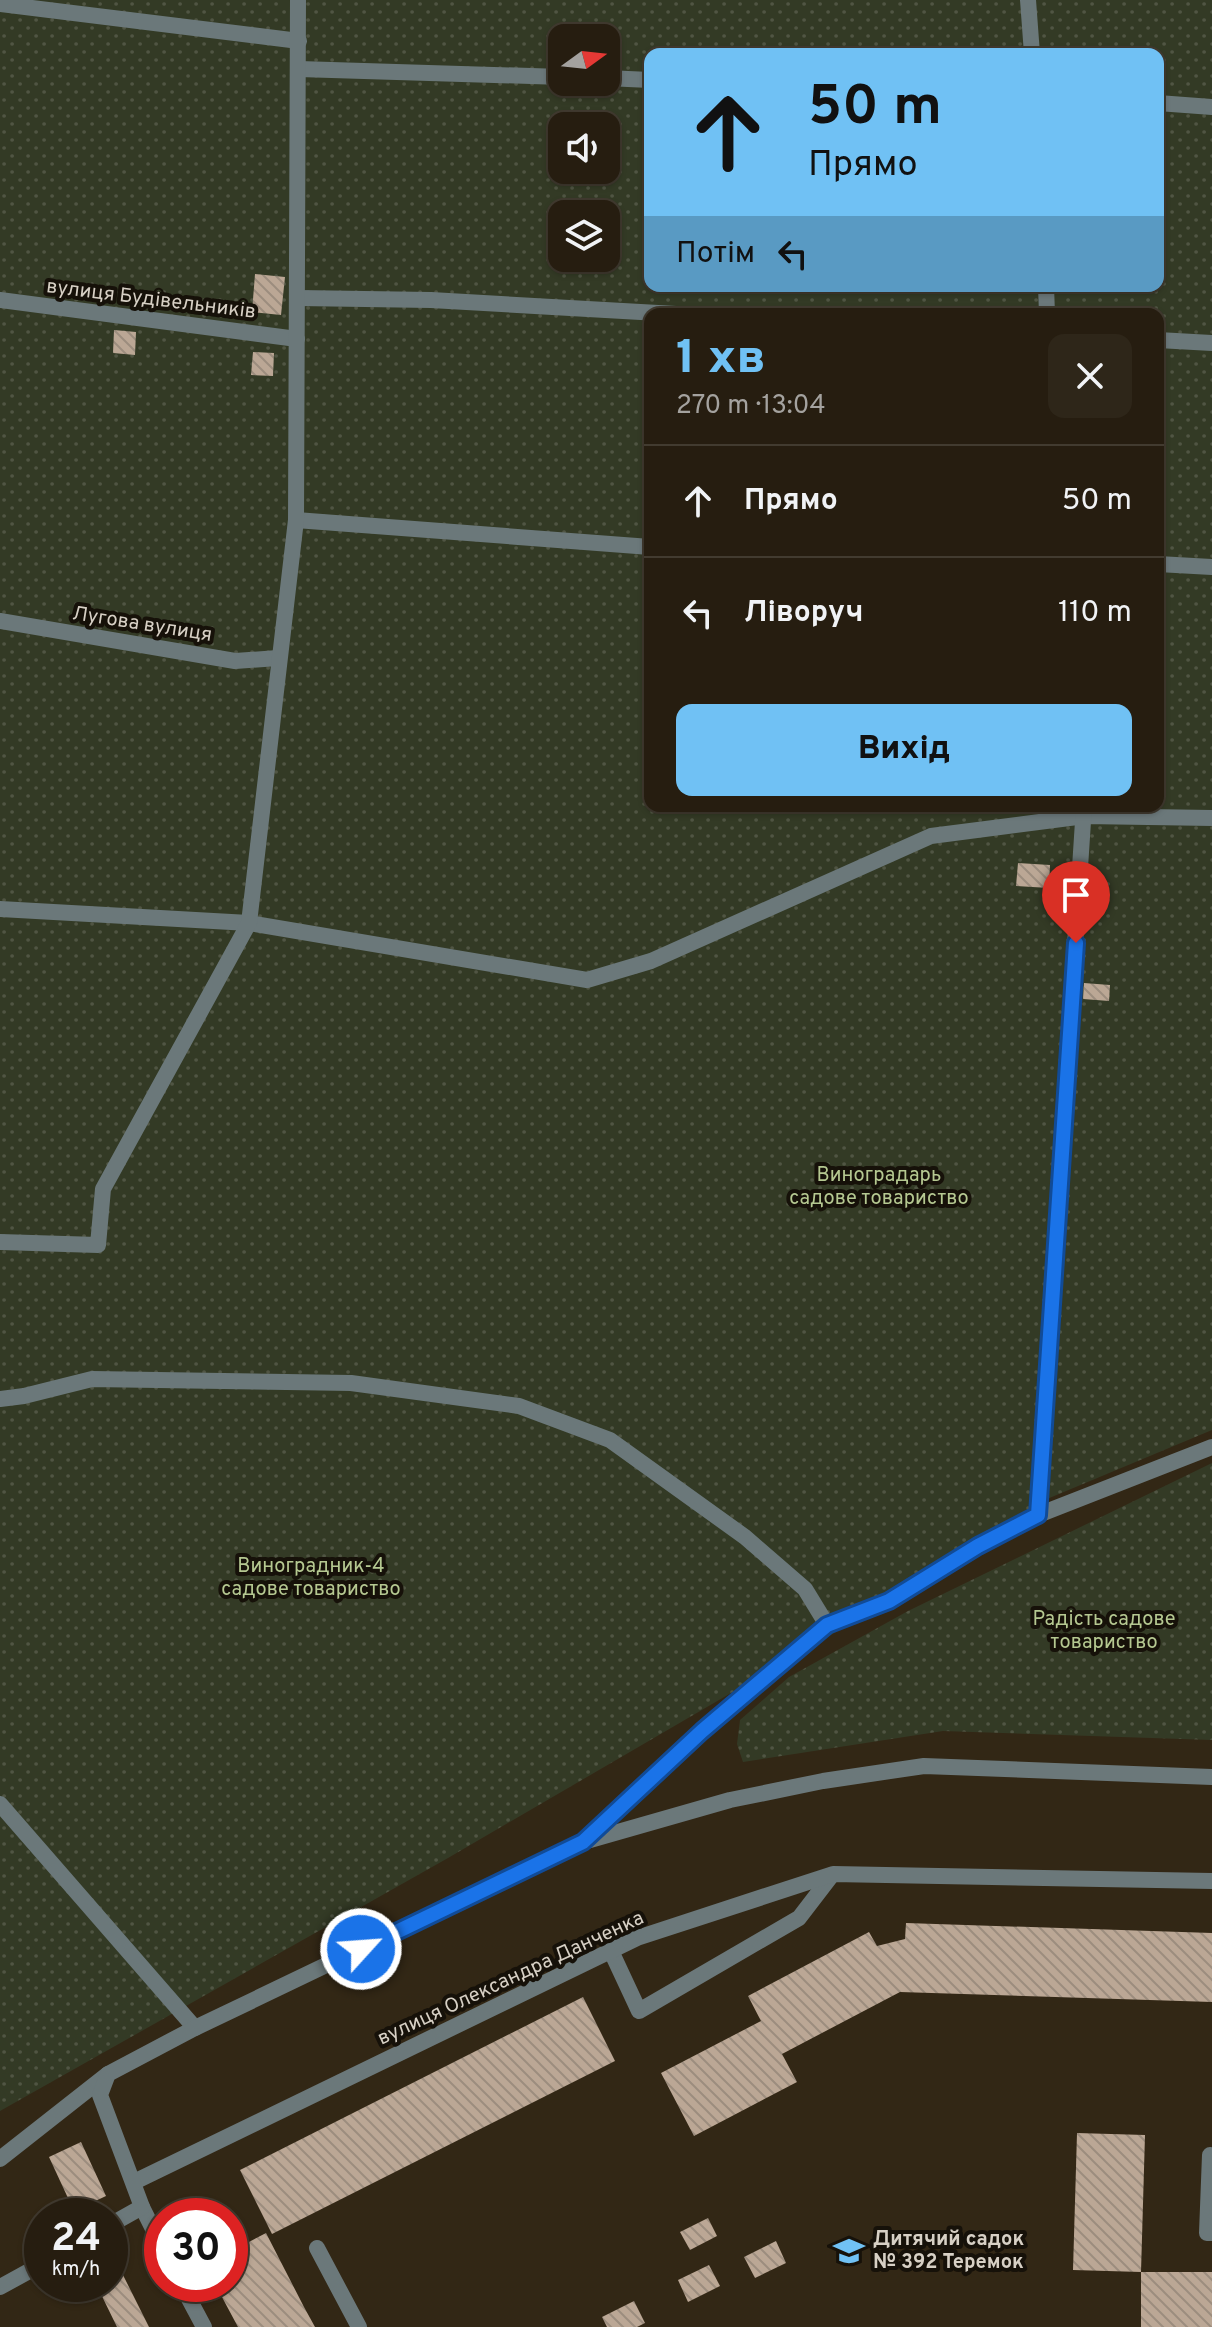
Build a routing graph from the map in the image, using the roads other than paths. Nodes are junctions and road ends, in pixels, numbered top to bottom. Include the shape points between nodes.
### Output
1 (298, 0) edge
2 (1028, 0) edge
3 (0, 4) edge
4 (299, 41) junction
5 (1032, 48) edge
6 (299, 69) junction
7 (548, 77) edge
8 (620, 79) edge
9 (644, 80) edge
10 (1164, 103) edge
11 (1212, 107) edge
12 (298, 298) junction
13 (0, 300) edge
14 (644, 312) edge
15 (297, 339) junction
16 (1164, 340) edge
17 (1212, 343) edge
18 (296, 520) junction
19 (644, 547) edge
20 (1164, 564) edge
21 (1212, 567) edge
22 (0, 621) edge
23 (278, 658) junction
24 (1078, 812) edge
25 (1084, 812) edge
26 (1102, 812) edge
27 (1212, 818) edge
28 (0, 909) edge
29 (249, 923) junction
30 (0, 1242) edge
31 (0, 1399) edge
32 (1212, 1447) edge
33 (1038, 1515) junction
34 (827, 1625) junction
35 (1212, 1777) edge
36 (0, 1804) edge
37 (583, 1842) junction
38 (833, 1874) junction
39 (1212, 1881) edge
40 (611, 1951) junction
41 (195, 2028) junction
42 (108, 2074) junction
43 (1210, 2155) edge
44 (0, 2159) edge
45 (134, 2182) junction
46 (142, 2207) junction
47 (144, 2211) edge
48 (128, 2215) edge
49 (1212, 2233) edge
50 (317, 2248) dead end
51 (24, 2274) edge
52 (3, 2285) edge
53 (191, 2302) edge
54 (204, 2327) edge
55 (359, 2327) edge

1 - 4 street
2 - 5 street
3 - 4 street
4 - 6 street
6 - 7 street
6 - 12 street
8 - 9 street
10 - 11 street
12 - 14 street
12 - 15 street
13 - 15 street, вулиця Будівельників
15 - 18 street
16 - 17 street
18 - 19 street
18 - 23 street
20 - 21 street
22 - 23 street, Лугова вулиця via 235,661
23 - 29 street
24 - 29 street via 931,836 651,961 587,980
25 - 33 street
26 - 27 street
28 - 29 street
29 - 30 street via 103,1189 98,1245
31 - 34 street via 92,1379 351,1383 519,1406 623,1449 781,1568 805,1589
32 - 33 street
33 - 34 street via 889,1601
34 - 37 street
35 - 37 street via 924,1766 730,1800
36 - 41 street
37 - 41 street
38 - 39 street, вулиця Олександра Данченка
38 - 40 street, вулиця Олександра Данченка
38 - 40 street via 799,1918 639,2011
40 - 45 street, вулиця Олександра Данченка
41 - 42 street
42 - 44 street
42 - 45 street via 100,2095
43 - 49 street via 1207,2233
45 - 46 street
46 - 47 street
46 - 48 street
50 - 55 street
51 - 52 street
53 - 54 street

